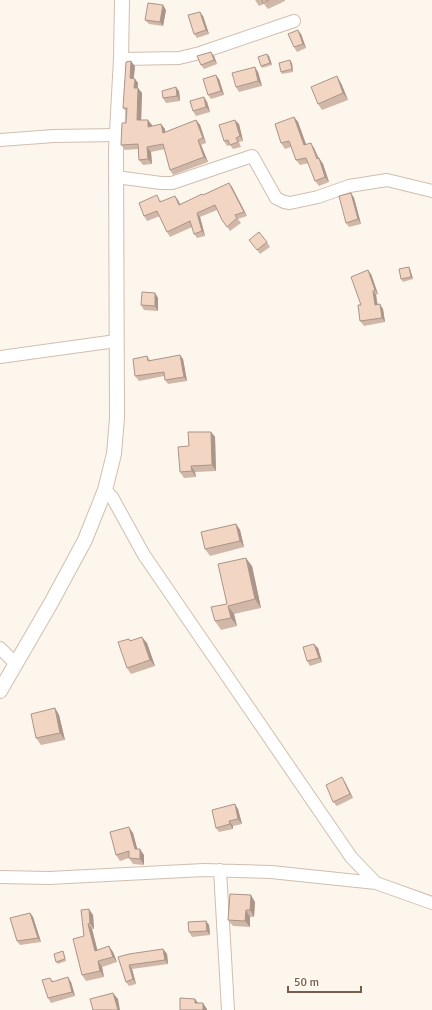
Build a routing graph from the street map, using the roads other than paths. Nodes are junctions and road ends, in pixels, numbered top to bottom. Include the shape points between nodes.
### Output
1 (122, 0) edge
2 (294, 21) dead end
3 (121, 59) junction
4 (116, 134) junction
5 (0, 140) edge
6 (116, 177) junction
7 (432, 191) edge
8 (116, 341) junction
9 (0, 356) edge
10 (105, 490) junction
11 (0, 648) edge
12 (16, 664) junction
13 (0, 691) edge
14 (220, 870) junction
15 (0, 877) edge
16 (376, 883) junction
17 (432, 903) edge
18 (228, 1010) edge

1 - 3 street
2 - 3 street via 179,58
3 - 4 street
4 - 5 street
4 - 6 street
6 - 7 street via 166,184 250,156 254,157 276,198 284,202 290,203 350,186 387,180
6 - 8 street
8 - 9 street
8 - 10 street via 117,418 114,454
10 - 12 street via 85,540
10 - 16 street via 112,497 144,555 338,837
11 - 12 street
12 - 13 street
14 - 15 street via 49,878
14 - 16 street via 271,872
14 - 18 street
16 - 17 street

